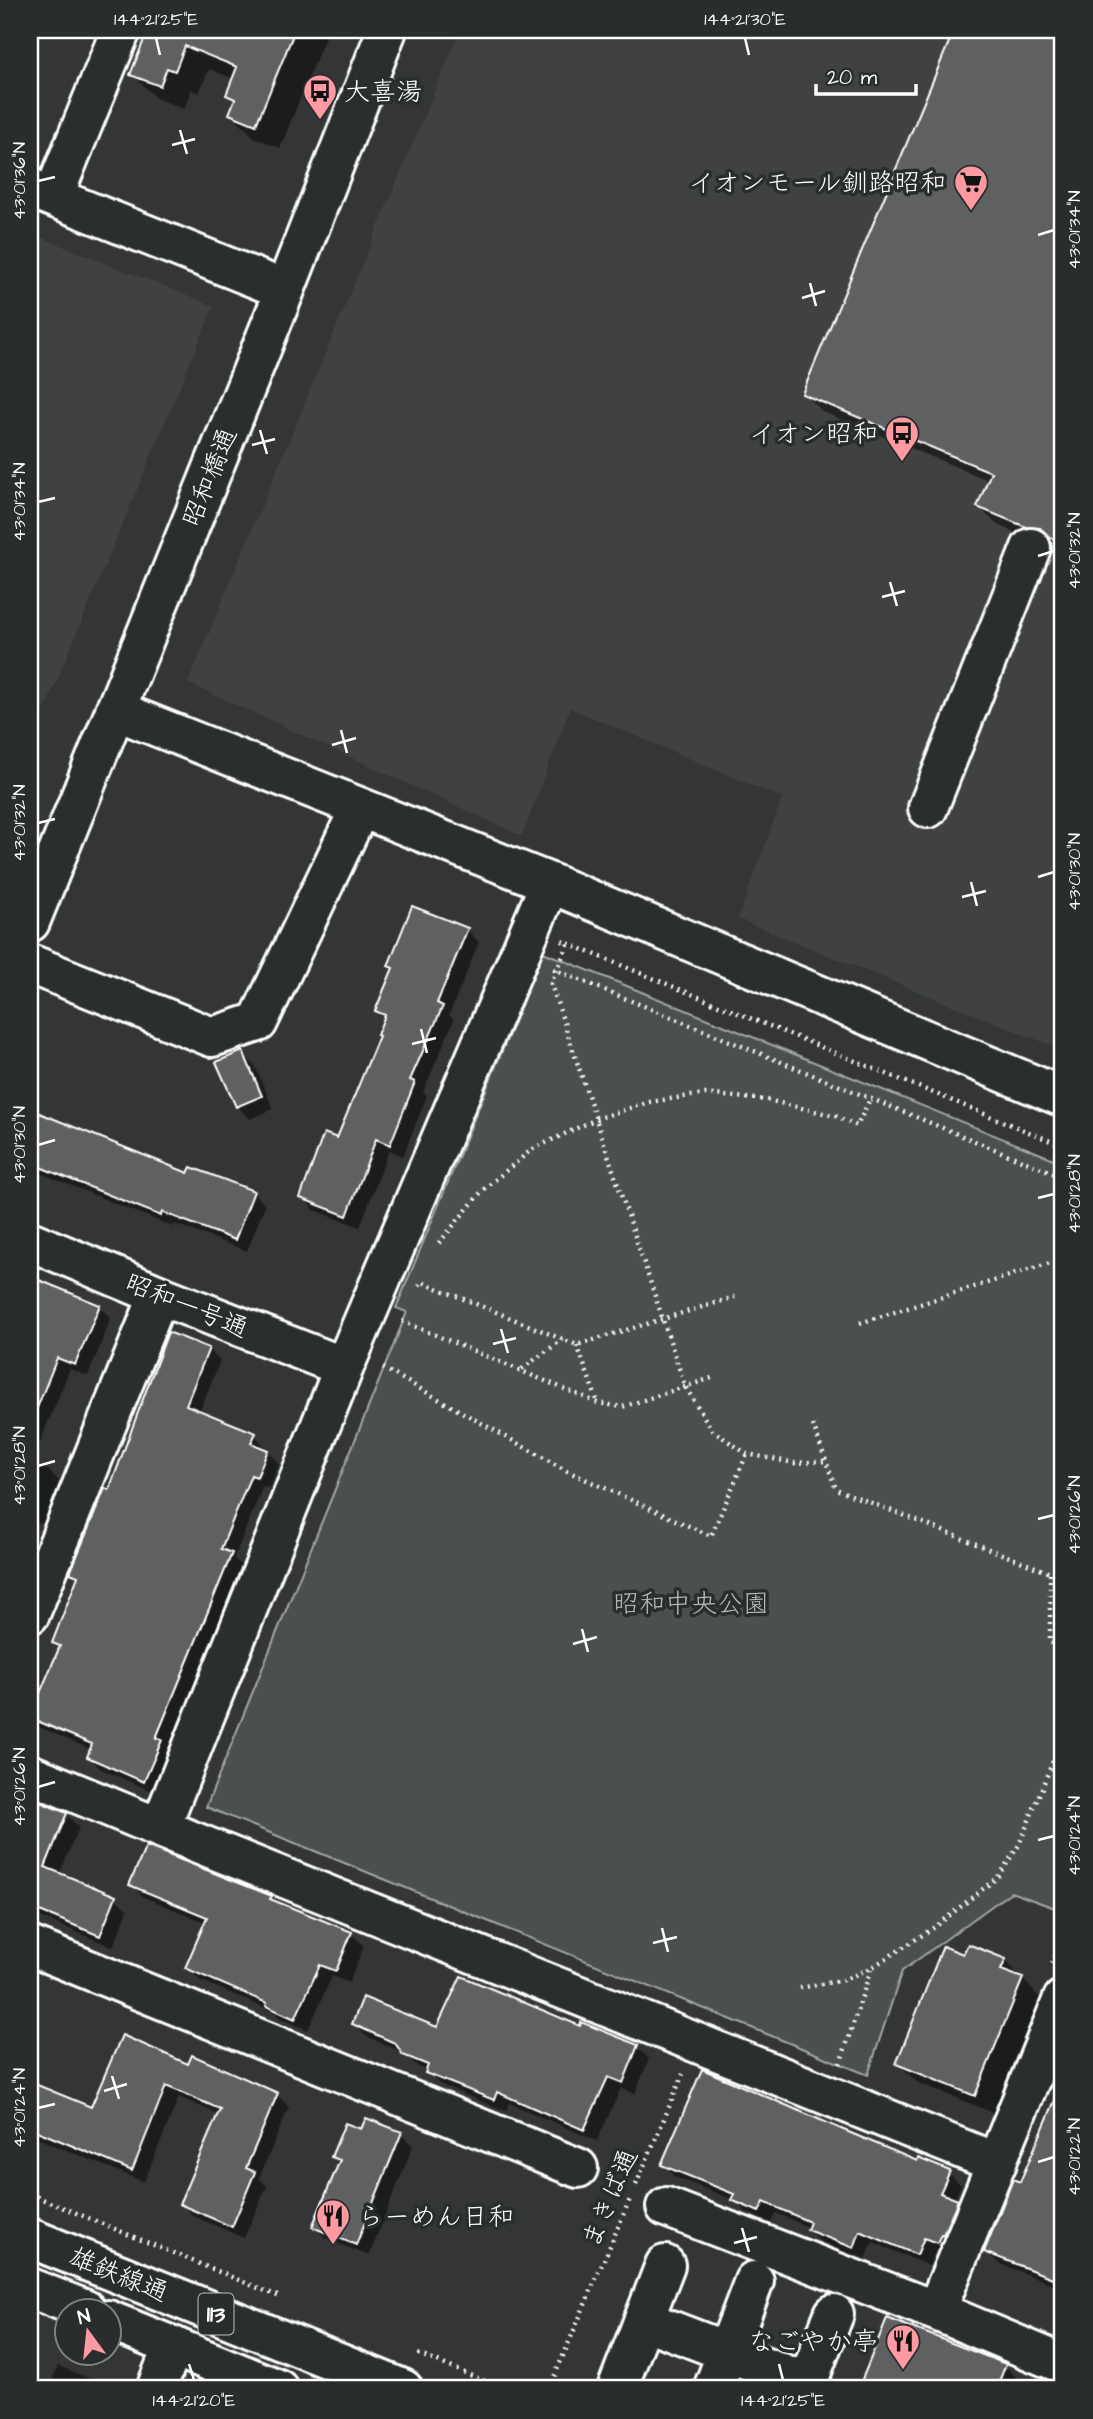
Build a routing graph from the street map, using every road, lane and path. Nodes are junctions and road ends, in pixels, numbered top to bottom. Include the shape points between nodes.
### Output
1 (121, 30) edge
2 (387, 30) edge
3 (41, 193) edge
4 (285, 290) junction
5 (1031, 548) dead end
6 (115, 710) junction
7 (360, 808) junction
8 (928, 808) dead end
9 (550, 883) junction
10 (30, 922) edge
11 (556, 939) dead end
12 (568, 944) junction
13 (30, 964) edge
14 (545, 966) dead end
15 (557, 971) junction
16 (1063, 1097) edge
17 (870, 1099) junction
18 (596, 1119) junction
19 (1063, 1146) edge
20 (1063, 1177) edge
21 (30, 1241) edge
22 (436, 1250) dead end
23 (1063, 1259) edge
24 (426, 1272) dead end
25 (422, 1282) junction
26 (415, 1291) dead end
27 (159, 1295) junction
28 (735, 1297) dead end
29 (396, 1318) dead end
30 (663, 1320) junction
31 (860, 1324) dead end
32 (563, 1339) junction
33 (577, 1345) junction
34 (360, 1365) junction
35 (521, 1369) junction
36 (715, 1377) dead end
37 (685, 1386) junction
38 (598, 1403) junction
39 (813, 1425) dead end
40 (747, 1454) junction
41 (826, 1461) junction
42 (1050, 1573) junction
43 (1063, 1578) edge
44 (30, 1614) edge
45 (1063, 1648) edge
46 (1063, 1736) edge
47 (30, 1774) edge
48 (160, 1828) junction
49 (1063, 1936) edge
50 (30, 1946) edge
51 (871, 1968) junction
52 (1056, 1986) edge
53 (800, 1988) dead end
54 (696, 2042) junction
55 (837, 2074) dead end
56 (997, 2163) junction
57 (578, 2168) dead end
58 (30, 2194) edge
59 (666, 2207) dead end
60 (30, 2238) edge
61 (665, 2265) dead end
62 (754, 2281) dead end
63 (30, 2288) edge
64 (52, 2297) edge
65 (286, 2299) dead end
66 (936, 2311) junction
67 (834, 2314) dead end
68 (644, 2320) junction
69 (122, 2326) edge
70 (173, 2346) junction
71 (415, 2352) dead end
72 (726, 2352) junction
73 (1063, 2364) edge
74 (806, 2386) edge
75 (156, 2389) edge
76 (278, 2389) edge
77 (403, 2389) edge
78 (505, 2389) edge
79 (549, 2389) edge
80 (617, 2389) edge
81 (713, 2389) edge

1 - 3 street
2 - 4 street, 昭和橋通
3 - 4 street
4 - 6 street, 昭和橋通
5 - 8 street
6 - 7 street
6 - 10 street, 昭和橋通
7 - 9 street
7 - 13 street via 258,1021 212,1037
9 - 16 street
9 - 34 street
11 - 12 path
12 - 15 path
12 - 19 path
14 - 15 path
15 - 17 path
15 - 18 path via 551,984
17 - 18 path via 857,1126 836,1116 767,1100 705,1094 649,1102
17 - 20 path
18 - 22 path via 530,1150 483,1190
18 - 30 path
21 - 27 street, 昭和一号通
23 - 31 path
24 - 25 path
25 - 26 path
25 - 32 path
27 - 34 street, 昭和一号通
27 - 44 street
28 - 30 path
29 - 35 path
30 - 33 path
30 - 37 path
32 - 33 path
32 - 35 path
33 - 38 path
34 - 40 path via 567,1471 711,1536
34 - 48 street
35 - 38 path
36 - 37 path
37 - 38 path via 622,1407
37 - 40 path via 712,1430
39 - 41 path
40 - 41 path via 794,1463
41 - 42 path via 836,1489
42 - 43 path
42 - 45 path via 1049,1642
46 - 51 path via 1020,1845 998,1877 935,1927
47 - 48 street
48 - 54 street
49 - 52 path
50 - 57 street
51 - 53 path via 843,1980
51 - 55 path
52 - 56 street
54 - 56 street
54 - 79 path, まきば通
56 - 66 street
58 - 65 path
59 - 66 street
60 - 77 street, 雄鉄線通 / 113
61 - 68 street
62 - 72 street
63 - 64 street, 雄鉄線通
66 - 73 street
67 - 74 street
68 - 72 street
68 - 80 street
69 - 70 street, 雄鉄線通 / 113
70 - 75 street
70 - 76 street, 雄鉄線通 / 113
71 - 78 path
72 - 74 street
72 - 81 street

